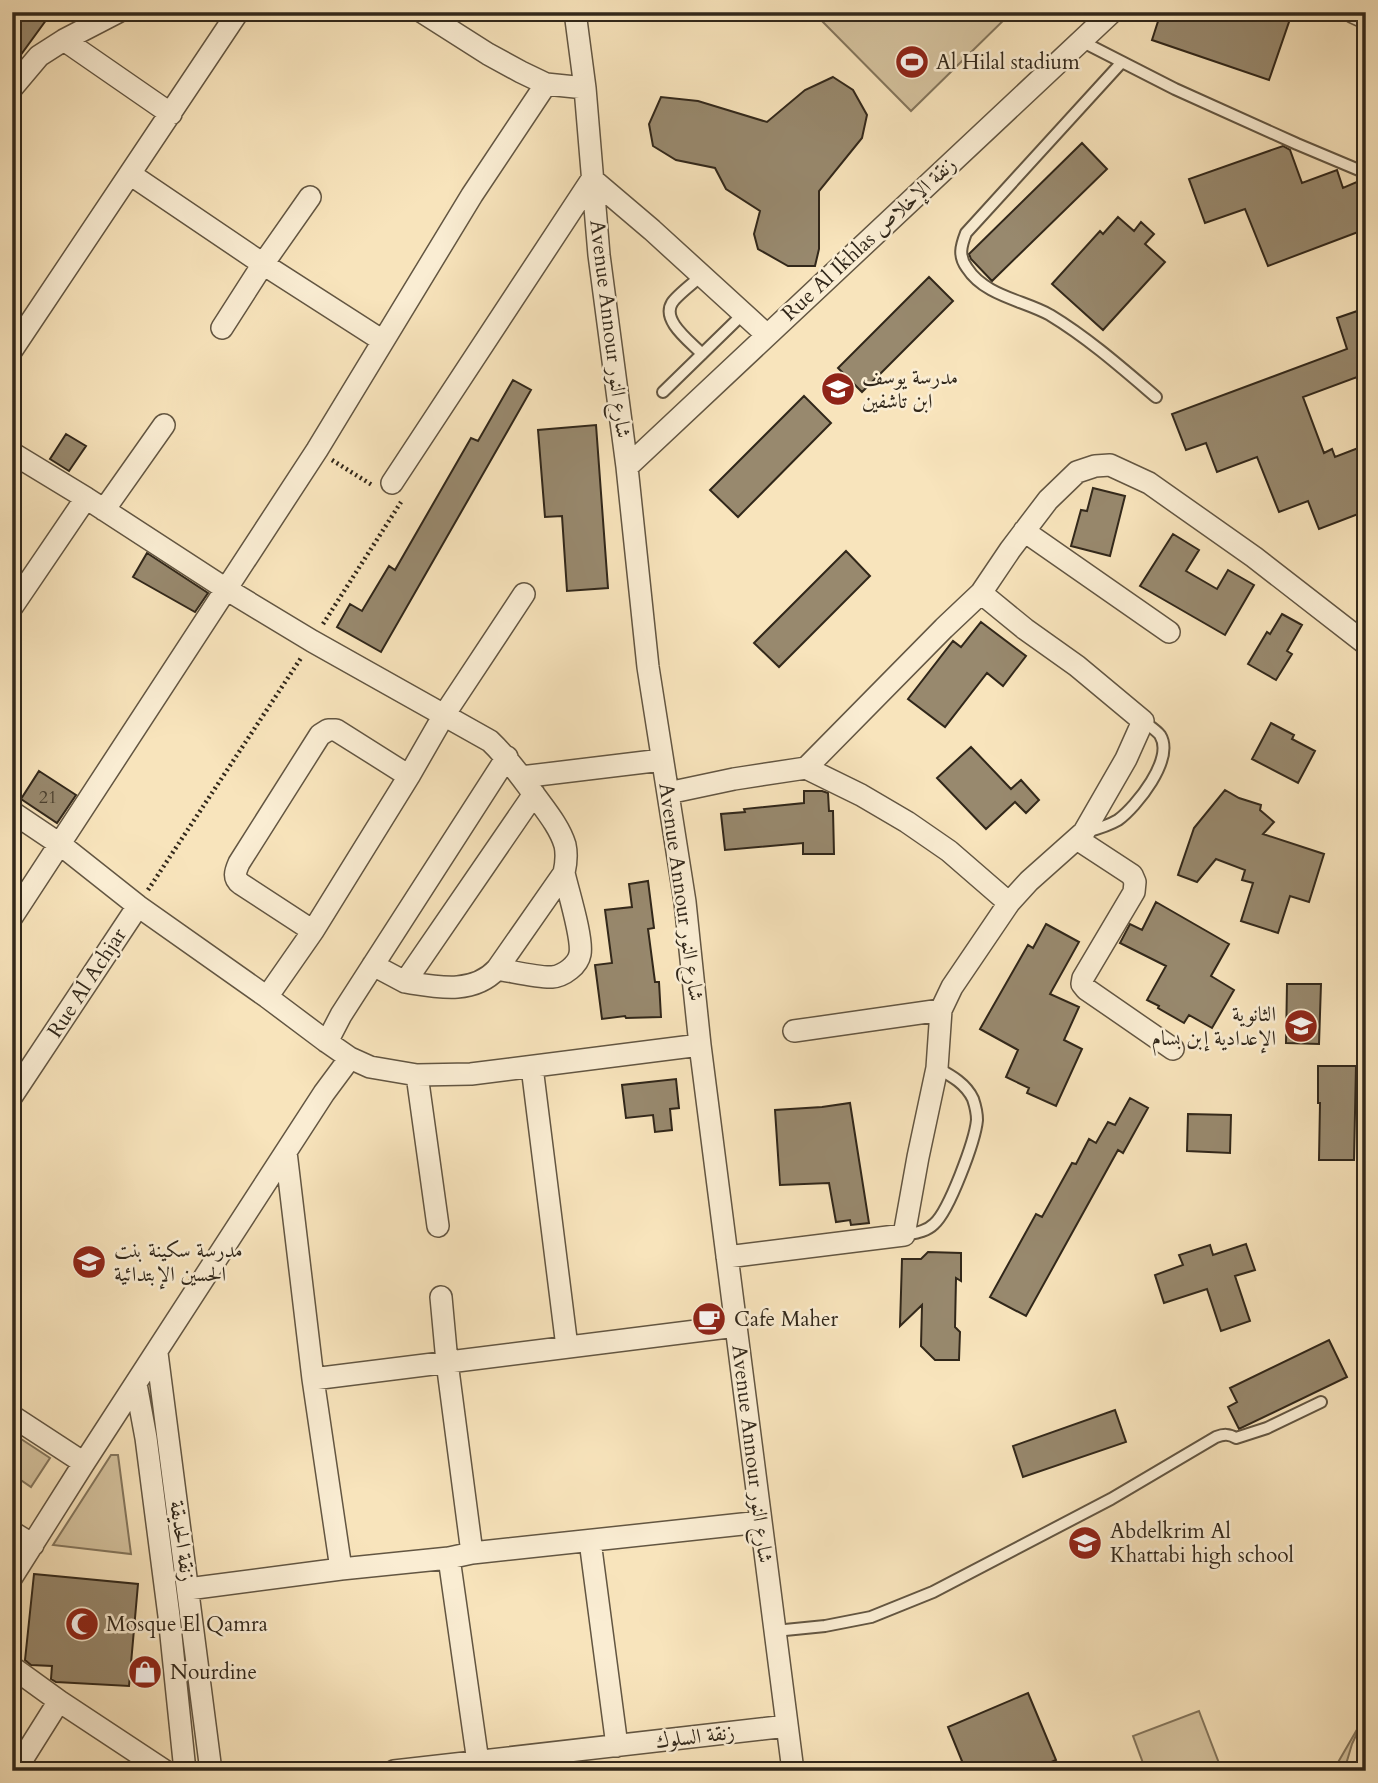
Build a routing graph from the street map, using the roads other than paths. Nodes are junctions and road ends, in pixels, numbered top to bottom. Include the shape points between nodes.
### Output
1 (118, 12) edge
2 (238, 12) edge
3 (422, 12) edge
4 (575, 12) edge
5 (1112, 12) edge
6 (1353, 12) edge
7 (1366, 18) edge
8 (64, 40) junction
9 (1081, 41) junction
10 (1122, 61) junction
11 (546, 84) junction
12 (12, 88) edge
13 (585, 88) junction
14 (171, 114) junction
15 (1366, 173) edge
16 (130, 174) junction
17 (592, 179) junction
18 (310, 197) dead end
19 (263, 264) junction
20 (702, 275) junction
21 (744, 313) junction
22 (222, 328) dead end
23 (768, 335) junction
24 (383, 341) junction
25 (12, 350) edge
26 (702, 354) junction
27 (663, 392) dead end
28 (1156, 397) dead end
29 (164, 425) dead end
30 (12, 453) edge
31 (626, 467) junction
32 (386, 489) road end
33 (86, 498) junction
34 (104, 510) junction
35 (1024, 531) junction
36 (226, 589) junction
37 (981, 593) junction
38 (524, 594) dead end
39 (12, 607) edge
40 (1169, 632) dead end
41 (1366, 644) edge
42 (444, 715) junction
43 (1143, 721) junction
44 (508, 757) junction
45 (662, 760) junction
46 (806, 768) junction
47 (409, 776) junction
48 (527, 786) junction
49 (668, 793) junction
50 (12, 813) edge
51 (1081, 836) junction
52 (55, 853) junction
53 (564, 873) junction
54 (1009, 903) junction
55 (138, 906) junction
56 (12, 917) edge
57 (313, 931) junction
58 (373, 964) junction
59 (497, 969) junction
60 (405, 982) junction
61 (267, 997) junction
62 (941, 1010) junction
63 (794, 1031) dead end
64 (327, 1042) junction
65 (701, 1045) junction
66 (1173, 1049) dead end
67 (350, 1058) junction
68 (532, 1067) junction
69 (937, 1068) junction
70 (417, 1075) junction
71 (12, 1096) edge
72 (286, 1152) junction
73 (438, 1226) dead end
74 (904, 1235) junction
75 (727, 1257) junction
76 (441, 1297) dead end
77 (736, 1326) junction
78 (567, 1348) junction
79 (157, 1353) junction
80 (447, 1363) junction
81 (313, 1379) junction
82 (136, 1384) junction
83 (1321, 1402) dead end
84 (12, 1416) edge
85 (84, 1463) junction
86 (761, 1522) junction
87 (12, 1532) edge
88 (590, 1541) junction
89 (33, 1545) junction
90 (472, 1553) junction
91 (449, 1558) junction
92 (341, 1569) junction
93 (12, 1577) edge
94 (188, 1589) junction
95 (775, 1630) junction
96 (12, 1667) edge
97 (59, 1701) junction
98 (787, 1726) junction
99 (617, 1746) junction
100 (490, 1764) edge
101 (15, 1771) edge
102 (165, 1771) edge
103 (185, 1771) edge
104 (211, 1771) edge
105 (397, 1771) edge
106 (793, 1771) edge

1 - 8 street
2 - 14 street
3 - 11 street
4 - 13 street, Avenue Annour شارع النور
5 - 9 street, Rue Al Ikhlas زنقة الإخلاص
6 - 7 street
8 - 12 street via 39,56
8 - 14 street
9 - 10 lane
9 - 23 street, Rue Al Ikhlas زنقة الإخلاص
10 - 15 lane
10 - 28 lane via 966,233 961,254 968,270 985,285 1077,332
11 - 13 street
11 - 24 street
13 - 17 street, Avenue Annour شارع النور
14 - 16 street
16 - 19 street
16 - 25 street
17 - 20 street
17 - 31 street, Avenue Annour شارع النور
17 - 32 street
18 - 19 street
19 - 22 street
19 - 24 street
20 - 21 street
20 - 26 lane via 672,303 669,313 672,324
21 - 23 street
21 - 26 lane
23 - 31 street, Rue Al Ikhlas زنقة الإخلاص
24 - 36 street
26 - 27 lane
29 - 34 street
30 - 33 street
31 - 45 street, Avenue Annour شارع النور
33 - 34 street
33 - 39 street
34 - 36 street
35 - 37 street
35 - 40 street
35 - 41 street via 1077,472 1111,466 1149,483
36 - 42 street
36 - 52 street
37 - 43 street
37 - 46 street
38 - 42 street
42 - 44 street via 490,741
42 - 47 street
43 - 51 street
43 - 51 lane via 1163,743 1163,754 1147,789 1125,814
44 - 48 street
44 - 58 street
45 - 48 street
45 - 49 street, Avenue Annour شارع النور
46 - 49 street
46 - 54 street via 906,822 949,851
47 - 57 street
47 - 57 street via 342,733 324,732 239,863 236,880
48 - 53 street via 565,845
48 - 60 street
49 - 65 street, Avenue Annour شارع النور
50 - 52 street
51 - 54 street
51 - 66 street via 1135,882 1134,892 1082,984
52 - 55 street
52 - 56 street
53 - 59 street
53 - 59 street via 580,944 573,966 552,977
54 - 62 street
55 - 61 street
55 - 71 street, Rue Al Achjar
57 - 61 street
58 - 60 street
58 - 64 street
59 - 60 street via 488,979 458,987
61 - 64 street
62 - 63 street
62 - 69 street
64 - 67 street
65 - 68 street
65 - 75 street, Avenue Annour شارع النور
67 - 70 street via 370,1067
67 - 72 street
68 - 70 street
68 - 78 street
69 - 74 street
69 - 74 lane via 965,1087 977,1118 972,1143 942,1213 924,1230
70 - 73 street
72 - 79 street
72 - 81 street
74 - 75 street
75 - 77 street, Avenue Annour شارع النور
76 - 80 street
77 - 78 street
77 - 86 street, Avenue Annour شارع النور
78 - 80 street
79 - 82 street
79 - 94 street, زنقة الحديقة
80 - 81 street
80 - 90 street
81 - 92 street
82 - 85 street
82 - 103 street, زنقة الحديقة via 169,1616
83 - 95 lane via 1237,1438 1216,1437 1111,1499 933,1592 871,1617
84 - 85 street
85 - 89 street
86 - 88 street
86 - 95 street, Avenue Annour شارع النور
87 - 89 street
88 - 90 street
88 - 99 street
89 - 93 street
90 - 91 street
91 - 92 street
91 - 100 street
92 - 94 street
94 - 104 street, زنقة الحديقة
95 - 98 street, Avenue Annour شارع النور
96 - 97 street
97 - 101 street
97 - 102 street
98 - 99 street, زنقة السلوك
98 - 106 street, Avenue Annour شارع النور
99 - 100 street, زنقة السلوك
100 - 105 street, زنقة السلوك

